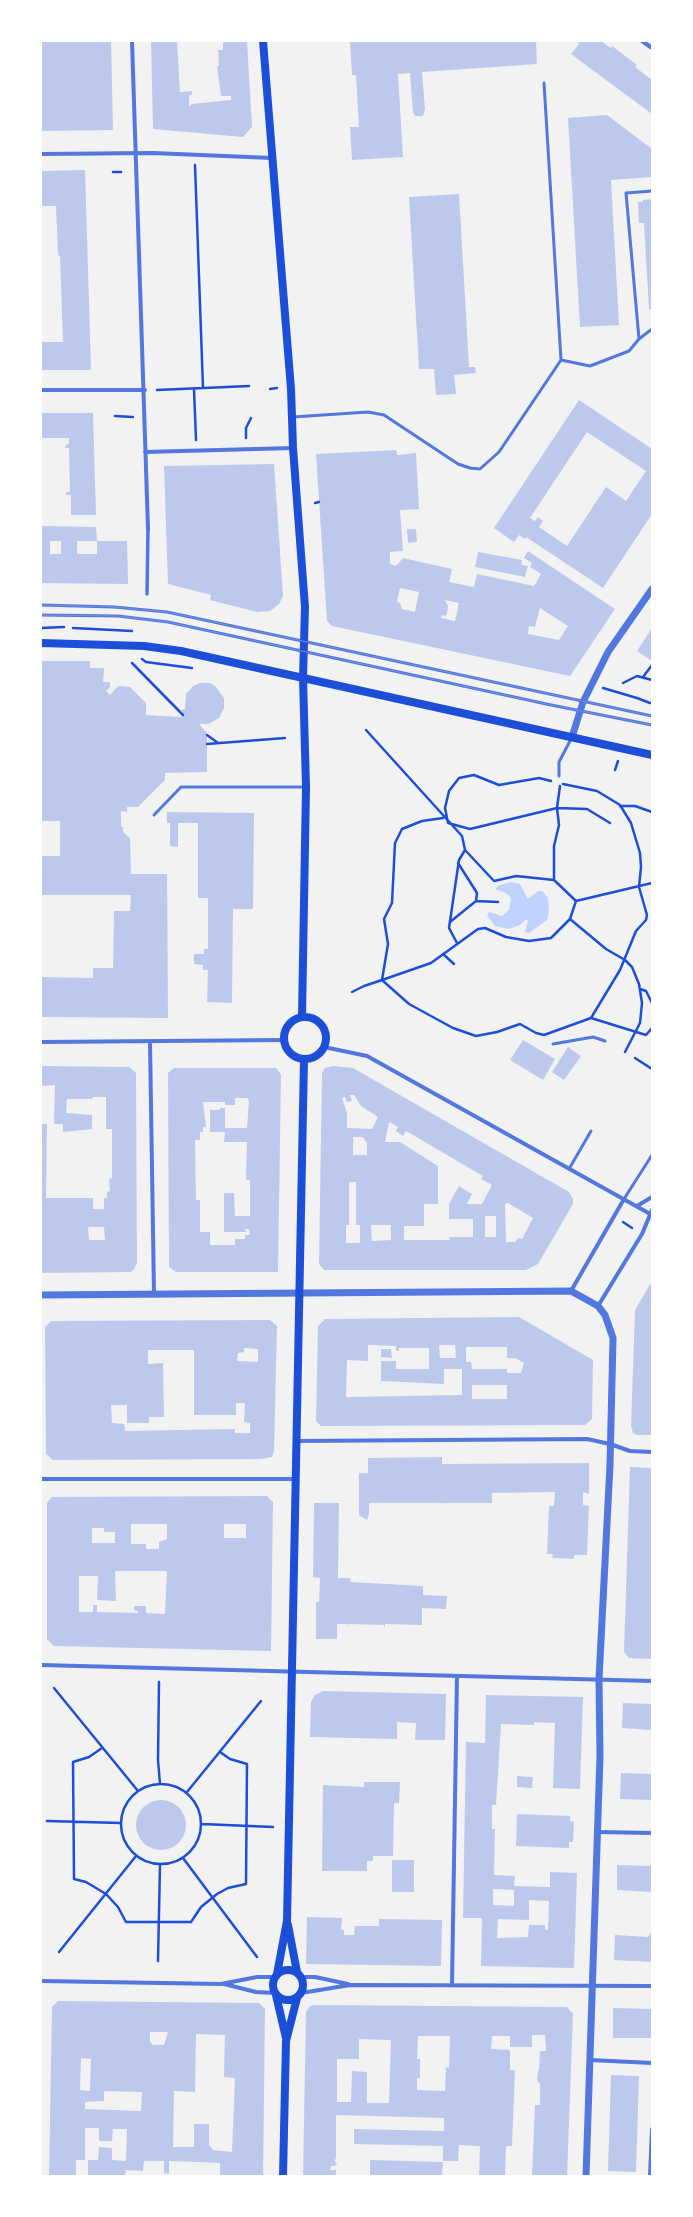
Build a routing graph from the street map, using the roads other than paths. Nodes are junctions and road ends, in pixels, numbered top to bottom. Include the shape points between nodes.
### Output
1 (132, 41) edge
2 (263, 41) edge
3 (642, 41) edge
4 (652, 48) edge
5 (544, 83) dead end
6 (137, 153) junction
7 (41, 154) edge
8 (273, 158) junction
9 (652, 191) edge
10 (652, 329) edge
11 (639, 339) junction
12 (561, 360) junction
13 (41, 390) edge
14 (145, 390) junction
15 (293, 417) junction
16 (293, 448) junction
17 (145, 452) junction
18 (148, 529) joint
19 (652, 589) edge
20 (147, 594) dead end
21 (41, 605) edge
22 (41, 615) edge
23 (305, 642) junction
24 (41, 643) edge
25 (305, 652) junction
26 (303, 678) junction
27 (583, 702) junction
28 (581, 711) junction
29 (652, 716) edge
30 (652, 726) edge
31 (572, 738) junction
32 (652, 755) edge
33 (559, 776) road end
34 (306, 787) junction
35 (154, 815) dead end
36 (302, 1017) junction
37 (284, 1040) junction
38 (605, 1040) dead end
39 (41, 1042) edge
40 (150, 1042) junction
41 (553, 1044) dead end
42 (324, 1047) junction
43 (304, 1059) junction
44 (591, 1131) dead end
45 (652, 1155) edge
46 (569, 1168) junction
47 (652, 1197) edge
48 (624, 1199) junction
49 (637, 1206) junction
50 (651, 1213) edge
51 (571, 1291) junction
52 (299, 1293) junction
53 (154, 1294) junction
54 (41, 1295) edge
55 (598, 1306) junction
56 (296, 1441) junction
57 (610, 1444) junction
58 (652, 1452) edge
59 (295, 1478) junction
60 (41, 1479) edge
61 (41, 1665) edge
62 (292, 1671) junction
63 (457, 1676) junction
64 (599, 1679) junction
65 (652, 1681) edge
66 (598, 1832) junction
67 (652, 1833) edge
68 (287, 1920) junction
69 (299, 1975) junction
70 (276, 1976) junction
71 (41, 1981) edge
72 (221, 1984) junction
73 (350, 1985) junction
74 (452, 1985) junction
75 (592, 1986) junction
76 (652, 1986) edge
77 (275, 1994) junction
78 (299, 1995) junction
79 (286, 2041) junction
80 (590, 2060) junction
81 (652, 2062) edge
82 (652, 2129) edge
83 (283, 2176) edge
84 (586, 2176) edge
85 (650, 2176) edge

1 - 6 street
2 - 8 main road
3 - 4 street
5 - 12 lane
6 - 7 street
6 - 8 street
6 - 14 street
8 - 15 main road
9 - 11 lane via 626,193
10 - 11 lane
11 - 12 lane via 629,351 590,366
12 - 15 lane via 499,452 480,468 458,464 384,415 368,412
13 - 14 street
14 - 17 street
15 - 16 main road
16 - 17 street
16 - 23 main road via 305,607
17 - 18 street
18 - 20 street
19 - 27 street via 608,652
21 - 23 lane via 114,607 167,612
22 - 25 lane via 118,616 168,622
23 - 25 main road
23 - 27 lane
24 - 26 main road via 144,646 181,651
25 - 26 main road
25 - 28 lane
26 - 31 main road
26 - 34 main road
27 - 28 street
27 - 29 lane
28 - 30 lane
28 - 31 street
31 - 32 main road
31 - 33 lane via 560,762
34 - 35 lane via 181,787
34 - 36 main road
36 - 37 main road via 287,1027
36 - 42 main road via 312,1018 320,1024 326,1035
37 - 40 street
37 - 43 main road via 292,1055
38 - 41 lane via 593,1037
39 - 40 street
40 - 53 street
42 - 43 main road via 316,1056
42 - 46 street via 367,1056
43 - 52 main road
44 - 46 lane
45 - 48 lane
46 - 48 street
47 - 49 street
48 - 49 street
48 - 51 street
49 - 50 street
50 - 55 street via 642,1234
51 - 52 street
51 - 55 street
52 - 53 street
52 - 56 main road
53 - 54 street
55 - 57 street via 605,1315 613,1338
56 - 57 street via 587,1439
56 - 59 main road
57 - 58 street via 630,1451
57 - 64 street
59 - 60 street
59 - 62 main road
61 - 62 street
62 - 63 street
62 - 68 main road
63 - 64 street
63 - 74 street
64 - 65 street
64 - 66 street
66 - 67 street
66 - 75 street
68 - 69 main road
68 - 70 main road
69 - 70 main road via 285,1970
69 - 73 street via 315,1976
69 - 78 main road via 303,1988
70 - 72 street
70 - 77 main road via 273,1983
71 - 72 street
72 - 77 street
73 - 74 street
73 - 78 street
74 - 75 street
75 - 76 street
75 - 80 street
77 - 78 main road via 287,2001
77 - 79 main road
78 - 79 main road
79 - 83 main road
80 - 81 street
80 - 84 street
82 - 85 street

